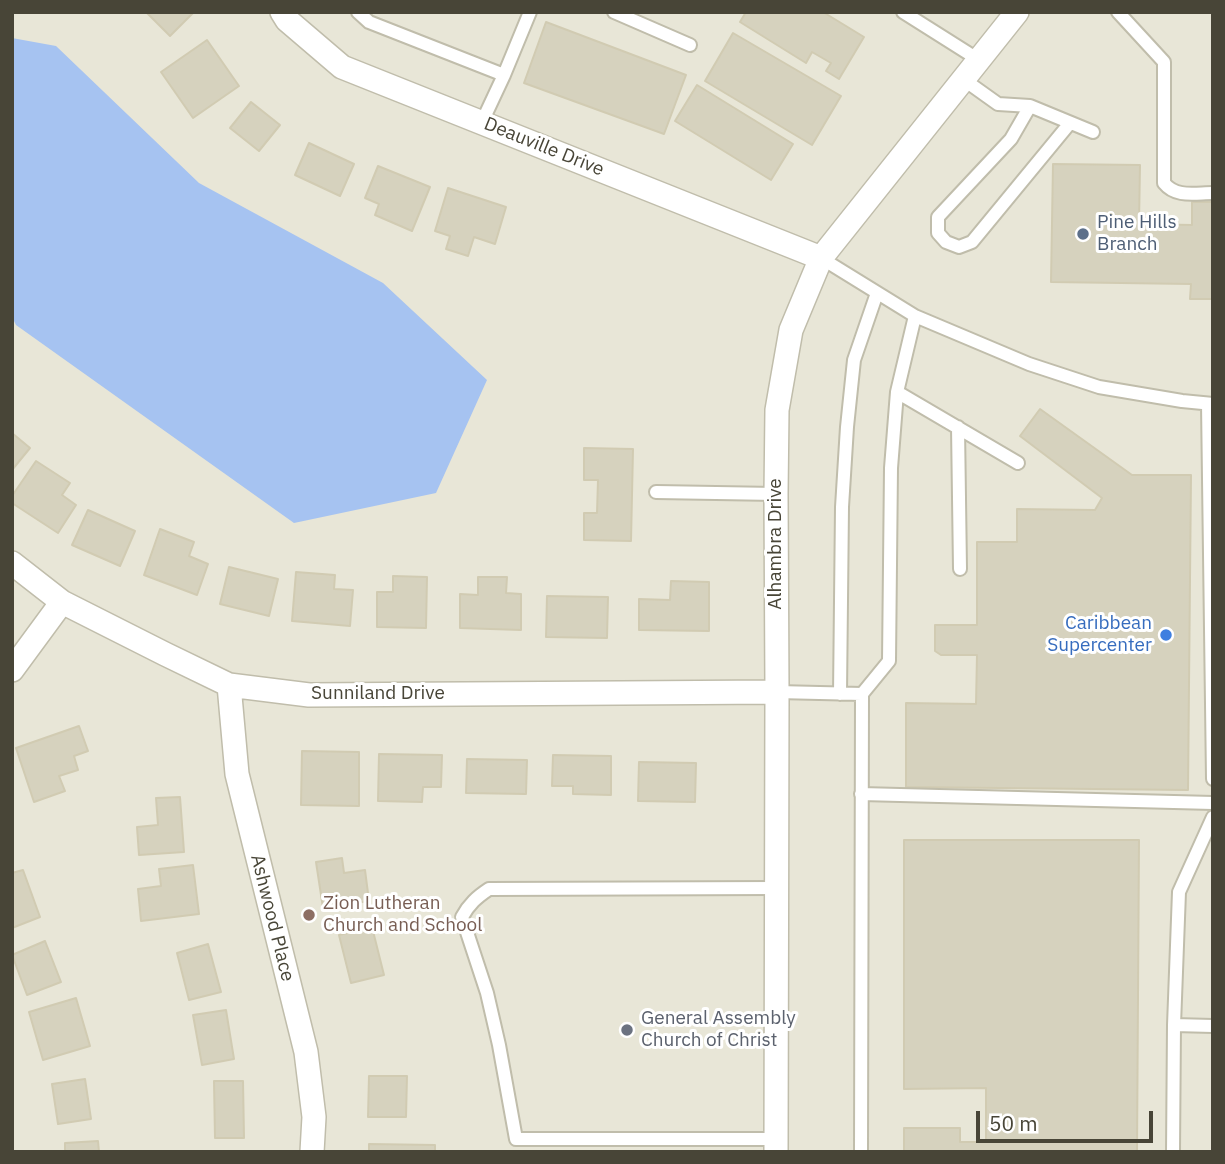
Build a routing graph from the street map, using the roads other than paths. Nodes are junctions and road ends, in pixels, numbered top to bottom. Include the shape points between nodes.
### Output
1 (282, 12) edge
2 (358, 12) edge
3 (530, 12) edge
4 (614, 12) edge
5 (903, 12) edge
6 (1017, 12) edge
7 (1118, 12) edge
8 (690, 45) dead end
9 (979, 60) junction
10 (505, 75) junction
11 (963, 79) junction
12 (1030, 106) junction
13 (482, 122) junction
14 (1070, 123) junction
15 (1093, 132) dead end
16 (1213, 193) edge
17 (821, 258) junction
18 (877, 293) junction
19 (915, 316) junction
20 (897, 392) junction
21 (1210, 404) edge
22 (958, 427) junction
23 (1018, 463) dead end
24 (656, 492) dead end
25 (776, 494) junction
26 (12, 564) edge
27 (960, 569) dead end
28 (62, 602) junction
29 (12, 670) edge
30 (229, 685) junction
31 (777, 692) junction
32 (840, 694) junction
33 (862, 694) junction
34 (1213, 779) edge
35 (861, 794) junction
36 (1213, 803) edge
37 (1213, 817) edge
38 (777, 888) junction
39 (1174, 1025) junction
40 (1213, 1026) edge
41 (776, 1145) edge
42 (312, 1152) edge
43 (861, 1152) edge
44 (1173, 1152) edge

1 - 13 street, Deauville Drive via 342,66
2 - 10 lane via 369,22
3 - 10 lane
4 - 8 lane
5 - 9 lane
6 - 9 street, Alhambra Drive
7 - 16 lane via 1164,62 1164,183 1176,193
9 - 11 street, Alhambra Drive
10 - 13 lane
11 - 12 lane via 998,104
11 - 17 street, Alhambra Drive
12 - 14 lane
12 - 14 lane via 1011,139 937,217 938,233 946,242 959,247 972,242
13 - 17 street, Deauville Drive
14 - 15 lane
17 - 18 lane
17 - 25 street, Alhambra Drive via 791,330 778,410
18 - 19 lane
18 - 32 lane via 854,360 847,427
19 - 20 lane
19 - 21 lane via 1029,364 1100,387
20 - 22 lane
20 - 33 lane via 891,468 889,661
21 - 34 lane
22 - 23 lane
22 - 27 lane
24 - 25 lane
25 - 31 street, Alhambra Drive
26 - 28 street, Sunniland Drive
28 - 29 street
28 - 30 street, Sunniland Drive
30 - 31 street, Sunniland Drive via 309,695
30 - 42 street, Ashwood Place via 237,774 306,1052 314,1117
31 - 32 lane
31 - 38 street, Alhambra Drive
32 - 33 lane
33 - 35 lane
35 - 36 lane
35 - 43 lane
37 - 39 lane via 1179,892
38 - 41 street, Alhambra Drive
38 - 41 lane via 489,889 462,917 487,993 516,1139
39 - 40 lane
39 - 44 lane

